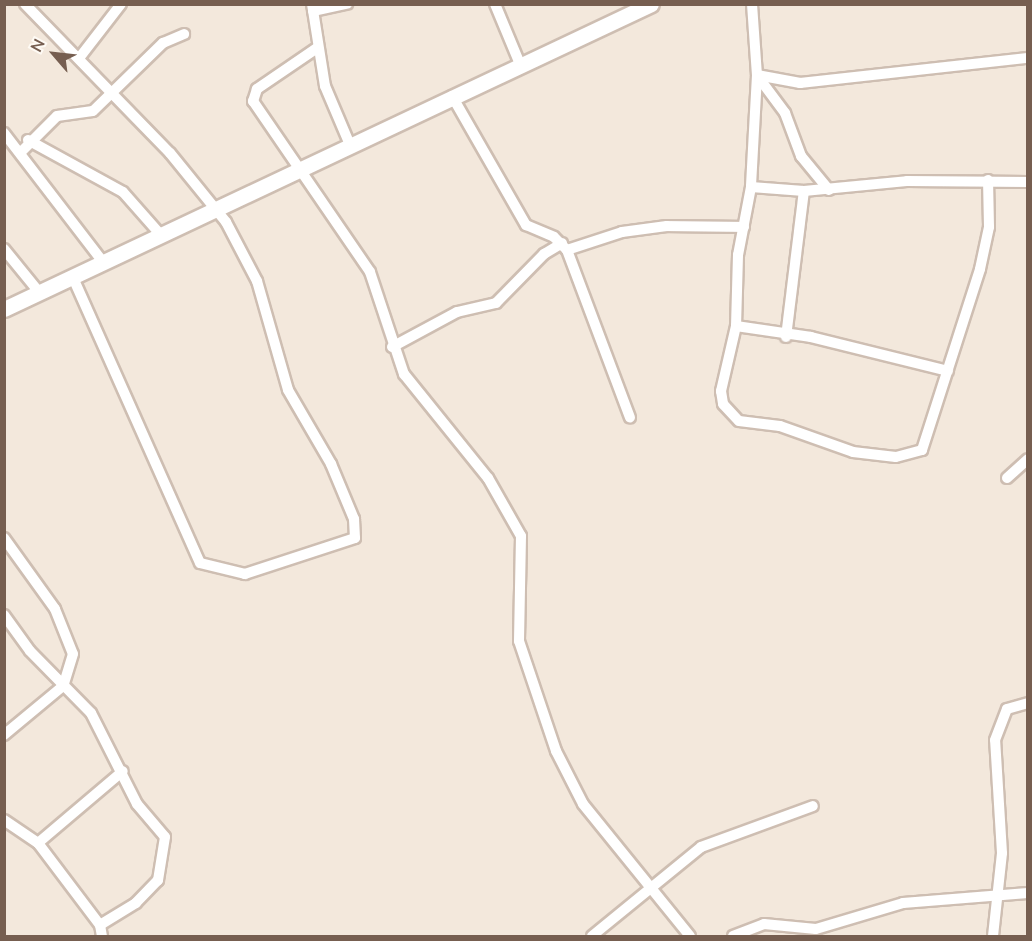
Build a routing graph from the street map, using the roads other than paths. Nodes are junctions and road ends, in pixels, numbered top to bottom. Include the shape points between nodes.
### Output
1 (25, 4) edge
2 (121, 4) edge
3 (347, 4) edge
4 (495, 4) edge
5 (651, 4) edge
6 (752, 4) edge
7 (313, 8) edge
8 (184, 34) dead end
9 (317, 48) junction
10 (80, 57) junction
11 (1028, 58) edge
12 (520, 64) junction
13 (757, 75) junction
14 (114, 94) junction
15 (452, 96) junction
16 (4, 133) edge
17 (28, 140) junction
18 (350, 145) junction
19 (22, 151) junction
20 (297, 169) junction
21 (988, 180) junction
22 (1028, 182) edge
23 (751, 187) junction
24 (829, 190) junction
25 (804, 191) junction
26 (216, 207) junction
27 (744, 227) junction
28 (160, 234) junction
29 (565, 247) junction
30 (4, 249) edge
31 (104, 262) junction
32 (72, 276) junction
33 (39, 292) junction
34 (4, 309) edge
35 (736, 326) junction
36 (786, 336) junction
37 (392, 346) junction
38 (948, 371) junction
39 (630, 418) dead end
40 (1028, 459) edge
41 (1007, 478) dead end
42 (4, 538) edge
43 (4, 615) edge
44 (63, 686) junction
45 (1028, 703) edge
46 (4, 735) edge
47 (123, 771) junction
48 (813, 806) dead end
49 (7, 826) edge
50 (38, 843) junction
51 (652, 889) junction
52 (1028, 893) edge
53 (995, 898) junction
54 (101, 931) edge
55 (600, 934) edge
56 (690, 936) edge
57 (732, 936) edge
58 (993, 936) edge

1 - 10 street
2 - 10 street
3 - 7 street
4 - 12 street
5 - 12 street
6 - 13 street
7 - 9 street
8 - 14 street via 163,43
9 - 18 street via 325,86
9 - 20 street via 253,95
10 - 14 street
11 - 13 street via 800,83
12 - 15 street
13 - 23 street
13 - 24 street via 786,113 801,156
14 - 17 street via 93,111 57,116
14 - 26 street
15 - 18 street
15 - 29 street via 526,225
16 - 19 street
17 - 19 street
17 - 28 street via 123,192
18 - 20 street
19 - 31 street
20 - 26 street
20 - 37 street via 370,272
21 - 22 street
21 - 24 street
21 - 38 street via 989,227
23 - 25 street
23 - 27 street
24 - 25 street
25 - 36 street
26 - 28 street
26 - 32 street via 257,281 288,390 331,464 354,519 355,538 350,541 245,574 200,563
27 - 29 street via 645,229
27 - 35 street
28 - 31 street
29 - 37 street via 544,254 496,303 457,312
29 - 39 street
30 - 33 street
31 - 32 street
32 - 33 street
33 - 34 street
35 - 36 street
35 - 38 street via 721,391 728,412 739,421 780,426 853,452 896,457 922,450
36 - 38 street
37 - 51 street via 412,386 446,420 488,478 521,536 519,641 556,751 583,804
40 - 41 street
42 - 44 street via 70,638 72,671
43 - 44 street
44 - 46 street
44 - 47 street via 91,713
45 - 53 street via 1007,709 995,740 1002,853
47 - 50 street
47 - 54 street via 137,804 165,837 163,869 136,903
48 - 51 street via 701,847
49 - 50 street
50 - 54 street
51 - 55 street
51 - 56 street
52 - 53 street
53 - 57 street via 903,903 816,929 764,924
53 - 58 street

